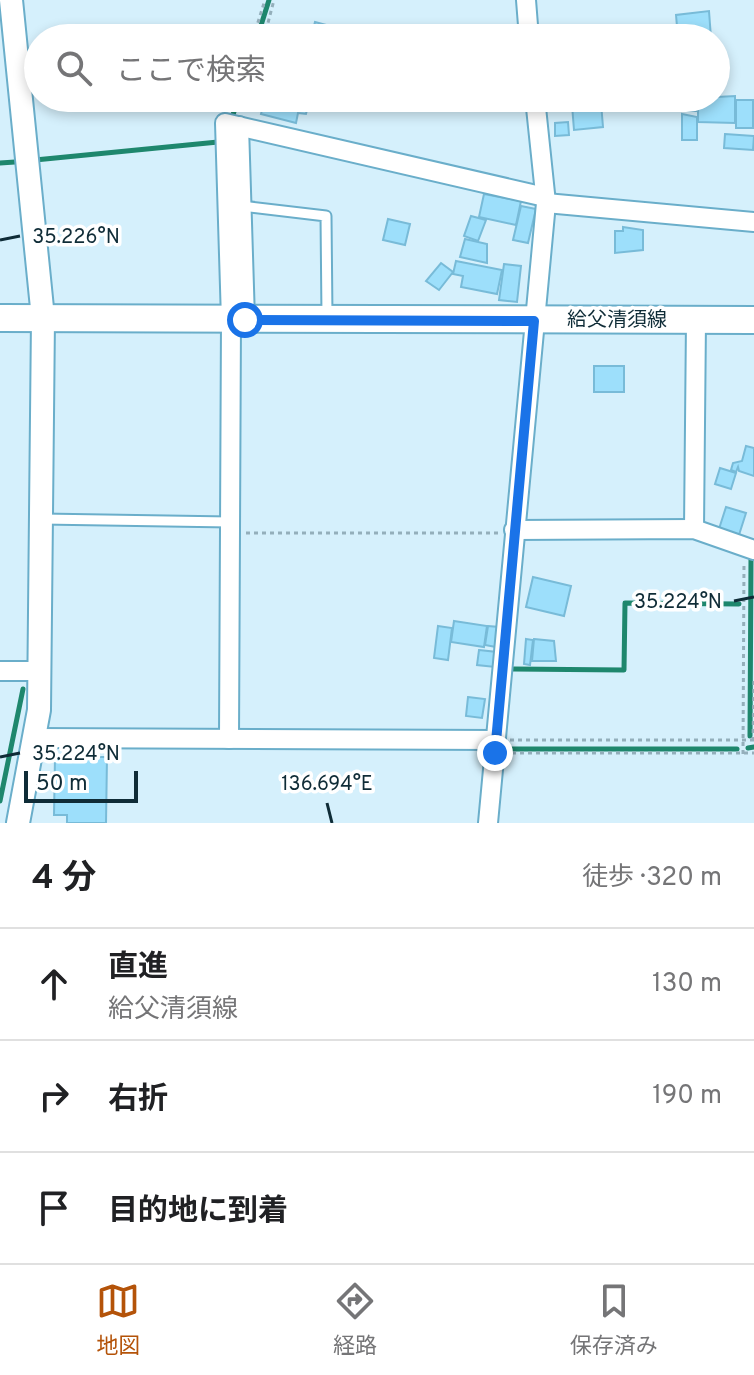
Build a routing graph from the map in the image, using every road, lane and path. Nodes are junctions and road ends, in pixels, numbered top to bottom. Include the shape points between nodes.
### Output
1 (265, 0) edge
2 (274, 0) edge
3 (526, 0) edge
4 (8, 11) edge
5 (257, 24) edge
6 (268, 24) edge
7 (528, 24) edge
8 (537, 112) edge
9 (239, 126) junction
10 (546, 200) junction
11 (242, 206) junction
12 (754, 222) edge
13 (0, 318) edge
14 (43, 318) junction
15 (238, 320) junction
16 (327, 320) junction
17 (696, 320) junction
18 (754, 320) edge
19 (534, 321) junction
20 (41, 519) junction
21 (236, 527) junction
22 (694, 529) junction
23 (514, 532) junction
24 (749, 548) edge
25 (0, 671) edge
26 (39, 677) junction
27 (754, 681) edge
28 (0, 682) edge
29 (35, 738) junction
30 (229, 739) junction
31 (496, 740) junction
32 (754, 740) edge
33 (743, 742) junction
34 (743, 754) dead end
35 (18, 823) edge
36 (488, 823) edge

1 - 5 path
2 - 6 path
3 - 7 street
4 - 14 street
8 - 10 street
9 - 10 street
9 - 11 street
9 - 15 street via 225,123
10 - 12 street
10 - 19 street
11 - 15 street
11 - 16 lane via 326,216
13 - 14 main road, 給父清須線
14 - 15 main road, 給父清須線
14 - 20 street
15 - 16 main road, 給父清須線
15 - 21 street
16 - 19 main road, 給父清須線
17 - 18 main road, 給父清須線
17 - 19 main road, 給父清須線
17 - 22 street
19 - 23 street
20 - 21 lane
20 - 26 street
21 - 23 path
21 - 30 street
22 - 23 street
22 - 24 street
23 - 31 street
24 - 33 path
25 - 26 street
26 - 28 street
26 - 29 street
27 - 32 path
29 - 30 street
29 - 35 street
30 - 31 street
31 - 33 path
31 - 36 street
32 - 33 path
33 - 34 path

